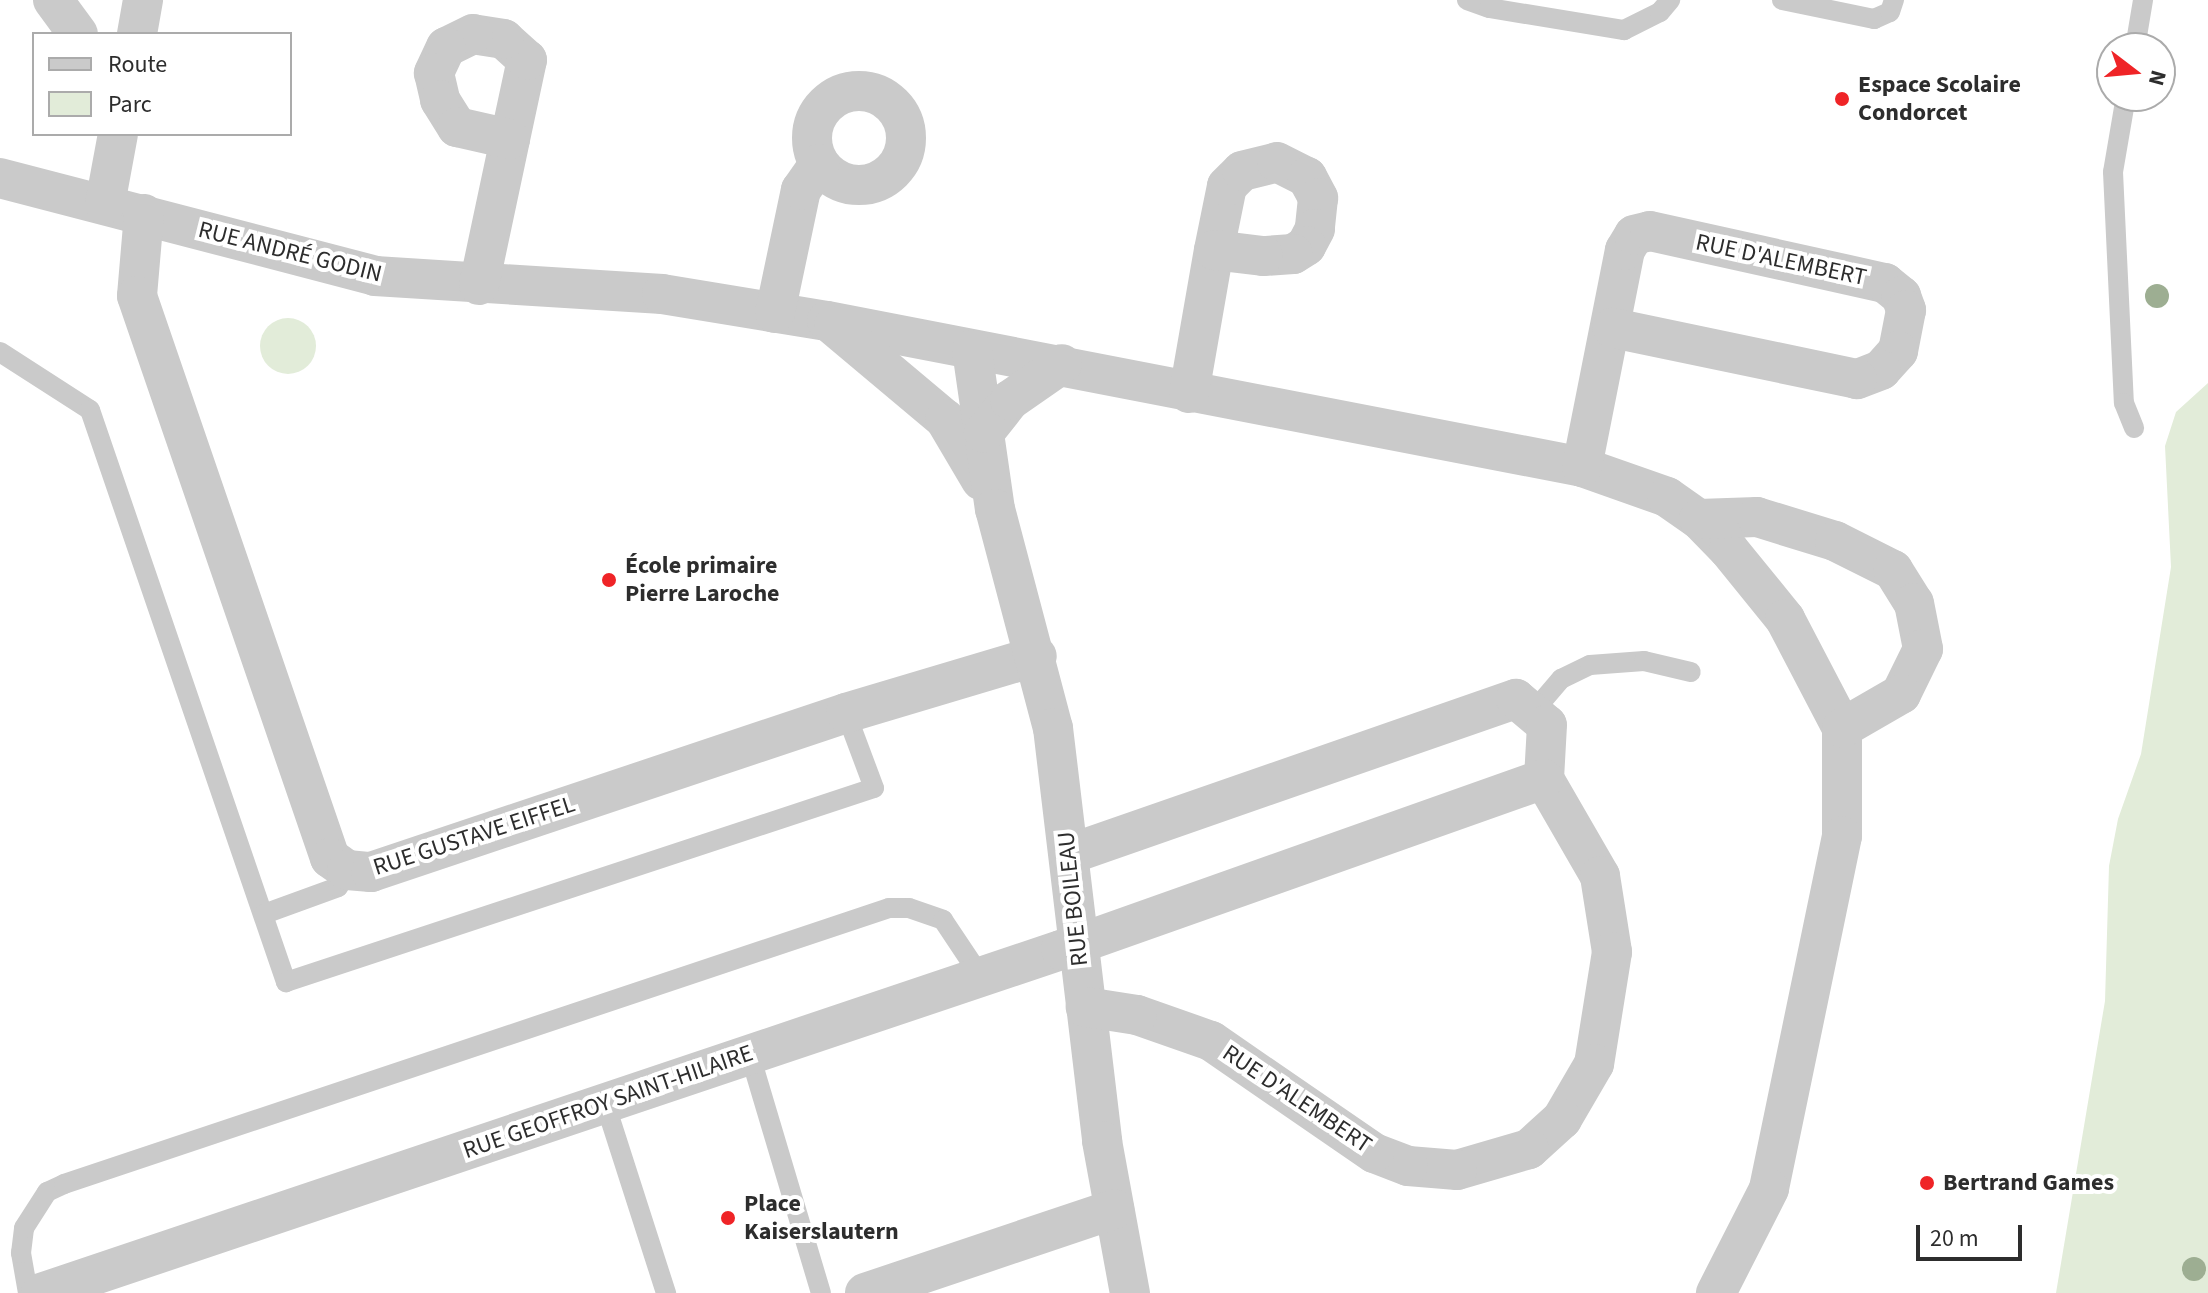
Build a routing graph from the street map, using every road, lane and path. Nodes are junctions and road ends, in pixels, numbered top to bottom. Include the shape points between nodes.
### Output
1 (53, 0) edge
2 (143, 0) edge
3 (1467, 0) edge
4 (1670, 0) edge
5 (1782, 0) edge
6 (1894, 0) edge
7 (2143, 0) edge
8 (77, 32) edge
9 (137, 32) edge
10 (2138, 32) edge
11 (2123, 112) edge
12 (118, 136) edge
13 (510, 139) dead end
14 (819, 164) dead end
15 (0, 178) edge
16 (105, 204) junction
17 (144, 214) junction
18 (1214, 250) dead end
19 (479, 285) junction
20 (775, 313) junction
21 (827, 321) junction
22 (1612, 328) junction
23 (972, 350) junction
24 (0, 352) edge
25 (1062, 364) junction
26 (1189, 393) junction
27 (2134, 428) dead end
28 (984, 433) junction
29 (1582, 467) junction
30 (995, 509) junction
31 (1699, 519) junction
32 (1037, 656) junction
33 (1691, 672) dead end
34 (846, 713) junction
35 (1532, 713) junction
36 (1842, 728) junction
37 (1544, 779) junction
38 (1070, 854) junction
39 (347, 870) junction
40 (264, 914) junction
41 (1076, 945) junction
42 (981, 977) junction
43 (1086, 1007) junction
44 (750, 1055) junction
45 (605, 1103) junction
46 (1114, 1209) junction
47 (146, 1276) edge
48 (28, 1293) edge
49 (41, 1293) edge
50 (666, 1293) edge
51 (821, 1293) edge
52 (865, 1293) edge
53 (1130, 1293) edge
54 (1716, 1293) edge

1 - 8 street
2 - 9 street
3 - 4 lane via 1624,30 1660,12
5 - 6 lane via 1874,19 1890,12
7 - 10 lane
11 - 27 lane via 2113,172 2124,403
12 - 16 street
13 - 19 street
14 - 20 street via 801,190
15 - 16 street, RUE ANDRÉ GODIN
16 - 17 street, RUE ANDRÉ GODIN
17 - 19 street, RUE ANDRÉ GODIN via 340,269
17 - 39 street, RUE GUSTAVE EIFFEL via 137,296 330,858
18 - 26 street
19 - 20 street, RUE ANDRÉ GODIN via 662,294
20 - 21 street, RUE ANDRÉ GODIN
21 - 23 street, RUE ANDRÉ GODIN
21 - 30 street, RUE BOILEAU via 945,419
22 - 22 street, RUE D'ALEMBERT via 1857,379 1881,370 1898,351 1906,310 1901,296 1885,283 1650,231 1634,235 1625,250
22 - 29 street, RUE D'ALEMBERT
23 - 25 street, RUE ANDRÉ GODIN
23 - 28 street, RUE BOILEAU
24 - 40 lane via 90,410
25 - 26 street
25 - 28 street via 1010,400
26 - 29 street
28 - 30 street, RUE BOILEAU
29 - 31 street via 1667,497
30 - 32 street, RUE BOILEAU
31 - 36 street via 1785,619
31 - 36 street via 1757,517 1835,541 1893,570 1914,603 1923,649 1901,694
32 - 34 street, RUE GUSTAVE EIFFEL
32 - 38 street, RUE BOILEAU
33 - 35 lane via 1644,661 1590,665 1561,679
34 - 39 street, RUE GUSTAVE EIFFEL via 371,872
34 - 40 lane via 874,788 286,982
35 - 37 street via 1547,725
35 - 38 street via 1516,699
36 - 54 street via 1842,836 1769,1189
37 - 41 street
37 - 43 street, RUE D'ALEMBERT via 1600,876 1612,952 1594,1064 1562,1119 1529,1149 1457,1170 1408,1166 1374,1153 1211,1041 1137,1015
38 - 41 street, RUE BOILEAU
39 - 40 lane via 338,887
41 - 42 street, RUE GEOFFROY SAINT-HILAIRE
41 - 43 street, RUE BOILEAU
42 - 44 street, RUE GEOFFROY SAINT-HILAIRE
42 - 48 lane via 943,920 909,908 889,908 64,1184 47,1192 24,1228 21,1253
43 - 46 street, RUE BOILEAU
44 - 45 street, RUE GEOFFROY SAINT-HILAIRE
44 - 51 lane
45 - 47 street, RUE GEOFFROY SAINT-HILAIRE
45 - 50 lane
46 - 52 street
46 - 53 street, RUE BOILEAU
47 - 49 street, RUE GEOFFROY SAINT-HILAIRE

